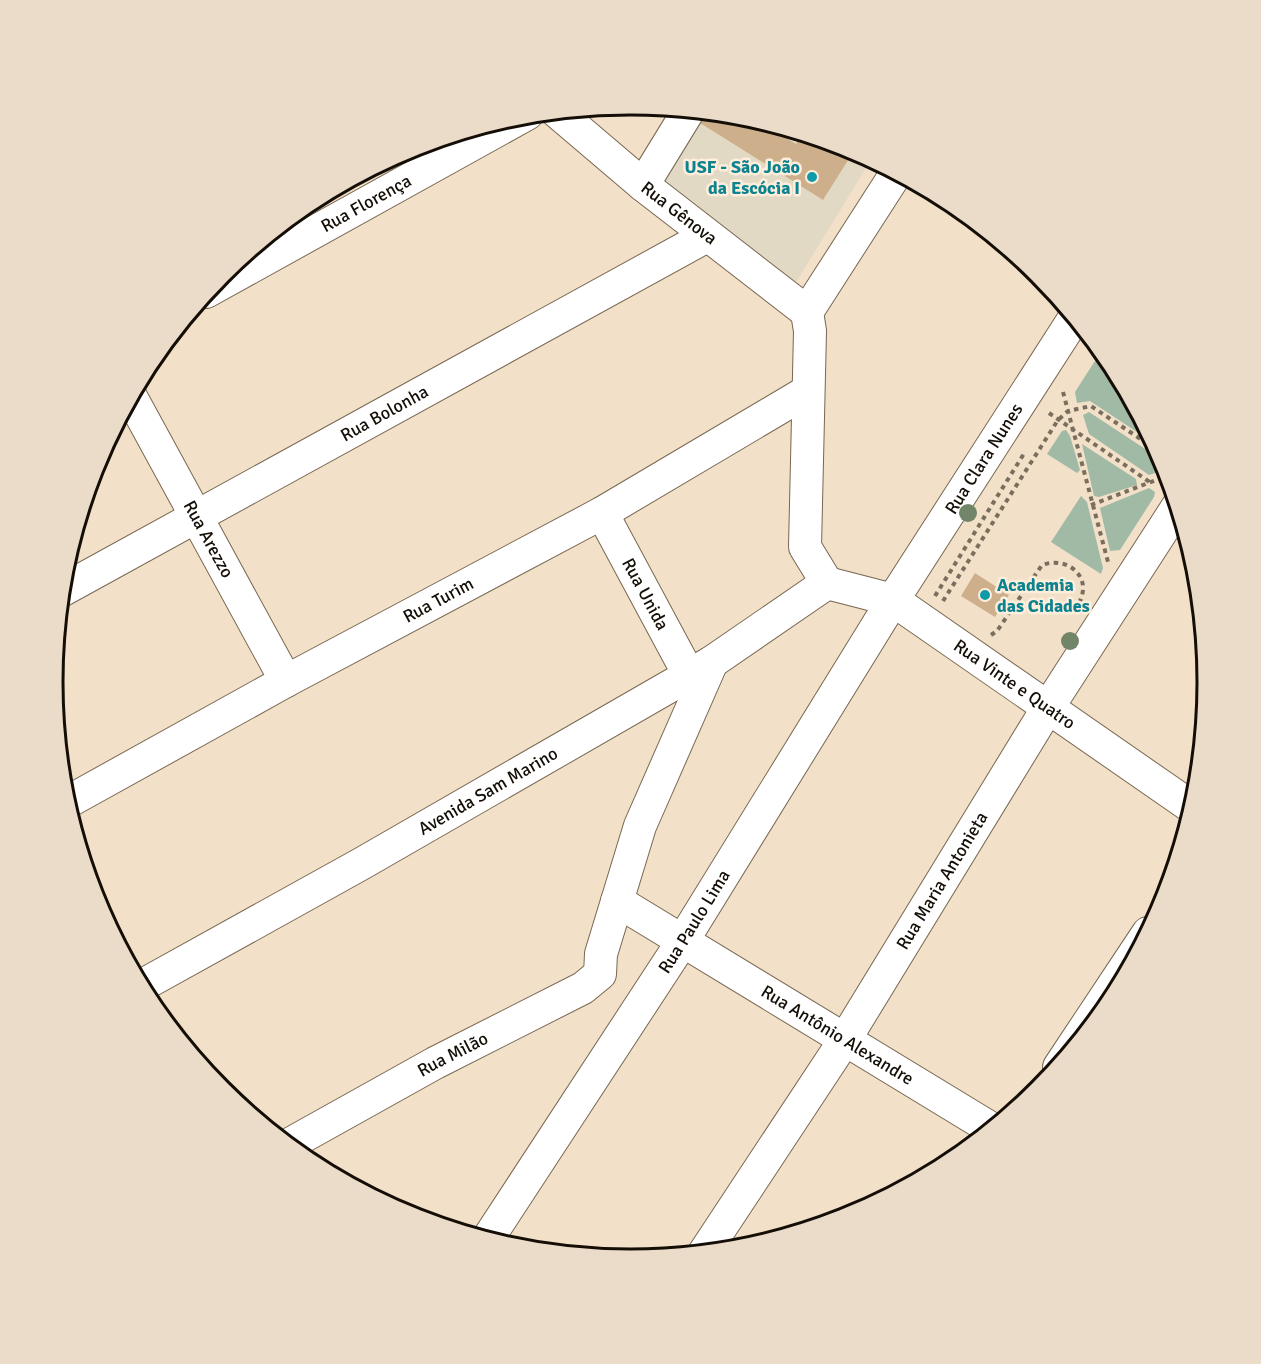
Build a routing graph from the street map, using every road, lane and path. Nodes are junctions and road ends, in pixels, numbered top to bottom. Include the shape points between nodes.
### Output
1 (684, 117) edge
2 (565, 118) edge
3 (497, 131) edge
4 (892, 179) edge
5 (643, 185) junction
6 (707, 236) junction
7 (233, 277) edge
8 (807, 312) junction
9 (1070, 324) edge
10 (1069, 382) dead end
11 (808, 391) junction
12 (1063, 392) junction
13 (1058, 399) dead end
14 (135, 405) edge
15 (1054, 406) dead end
16 (1068, 411) junction
17 (1049, 413) junction
18 (1058, 420) junction
19 (1043, 423) dead end
20 (1072, 429) junction
21 (1144, 441) edge
22 (1030, 443) dead end
23 (1160, 479) edge
24 (1151, 483) junction
25 (1091, 505) junction
26 (602, 513) junction
27 (1173, 514) edge
28 (197, 518) junction
29 (1111, 571) dead end
30 (827, 583) junction
31 (72, 586) edge
32 (893, 600) junction
33 (932, 601) dead end
34 (942, 604) dead end
35 (1076, 607) dead end
36 (982, 635) dead end
37 (700, 669) junction
38 (286, 681) junction
39 (1047, 709) junction
40 (75, 798) edge
41 (1185, 802) edge
42 (617, 901) junction
43 (682, 942) junction
44 (149, 982) edge
45 (844, 1041) junction
46 (985, 1125) edge
47 (296, 1140) edge
48 (492, 1232) edge
49 (710, 1244) edge

1 - 5 street
2 - 5 street, Rua Gênova
3 - 7 street, Rua Florença
4 - 8 street
5 - 6 street, Rua Gênova
6 - 8 street, Rua Gênova
6 - 28 street, Rua Bolonha
8 - 11 street
9 - 32 street, Rua Clara Nunes
10 - 12 path
11 - 26 street, Rua Turim
11 - 30 street via 805,547
12 - 13 path
12 - 16 path
14 - 28 street, Rua Arezzo
15 - 17 path
16 - 18 path
16 - 20 path
16 - 21 path via 1091,406
17 - 18 path
17 - 19 path
18 - 20 path
18 - 34 path
20 - 24 path
20 - 25 path
22 - 33 path
23 - 24 path
24 - 25 path
25 - 29 path
26 - 37 street, Rua Unida
26 - 38 street, Rua Turim
27 - 39 street, Rua Maria Antonieta
28 - 31 street, Rua Bolonha
28 - 38 street, Rua Arezzo
30 - 32 street, Rua Vinte e Quatro
30 - 37 street, Avenida Sam Marino
32 - 39 street, Rua Vinte e Quatro
32 - 43 street, Rua Paulo Lima
35 - 36 path via 1082,598 1082,579 1064,563 1053,561 1035,572 997,631
37 - 42 street, Rua Milão via 640,826
37 - 44 street, Avenida Sam Marino
38 - 40 street, Rua Turim
39 - 41 street, Rua Vinte e Quatro
39 - 45 street, Rua Maria Antonieta
42 - 43 street, Rua Antônio Alexandre
42 - 47 street, Rua Milão via 601,954 600,974 584,988 435,1063
43 - 45 street, Rua Antônio Alexandre
43 - 48 street, Rua Paulo Lima
45 - 46 street, Rua Antônio Alexandre
45 - 49 street, Rua Maria Antonieta

